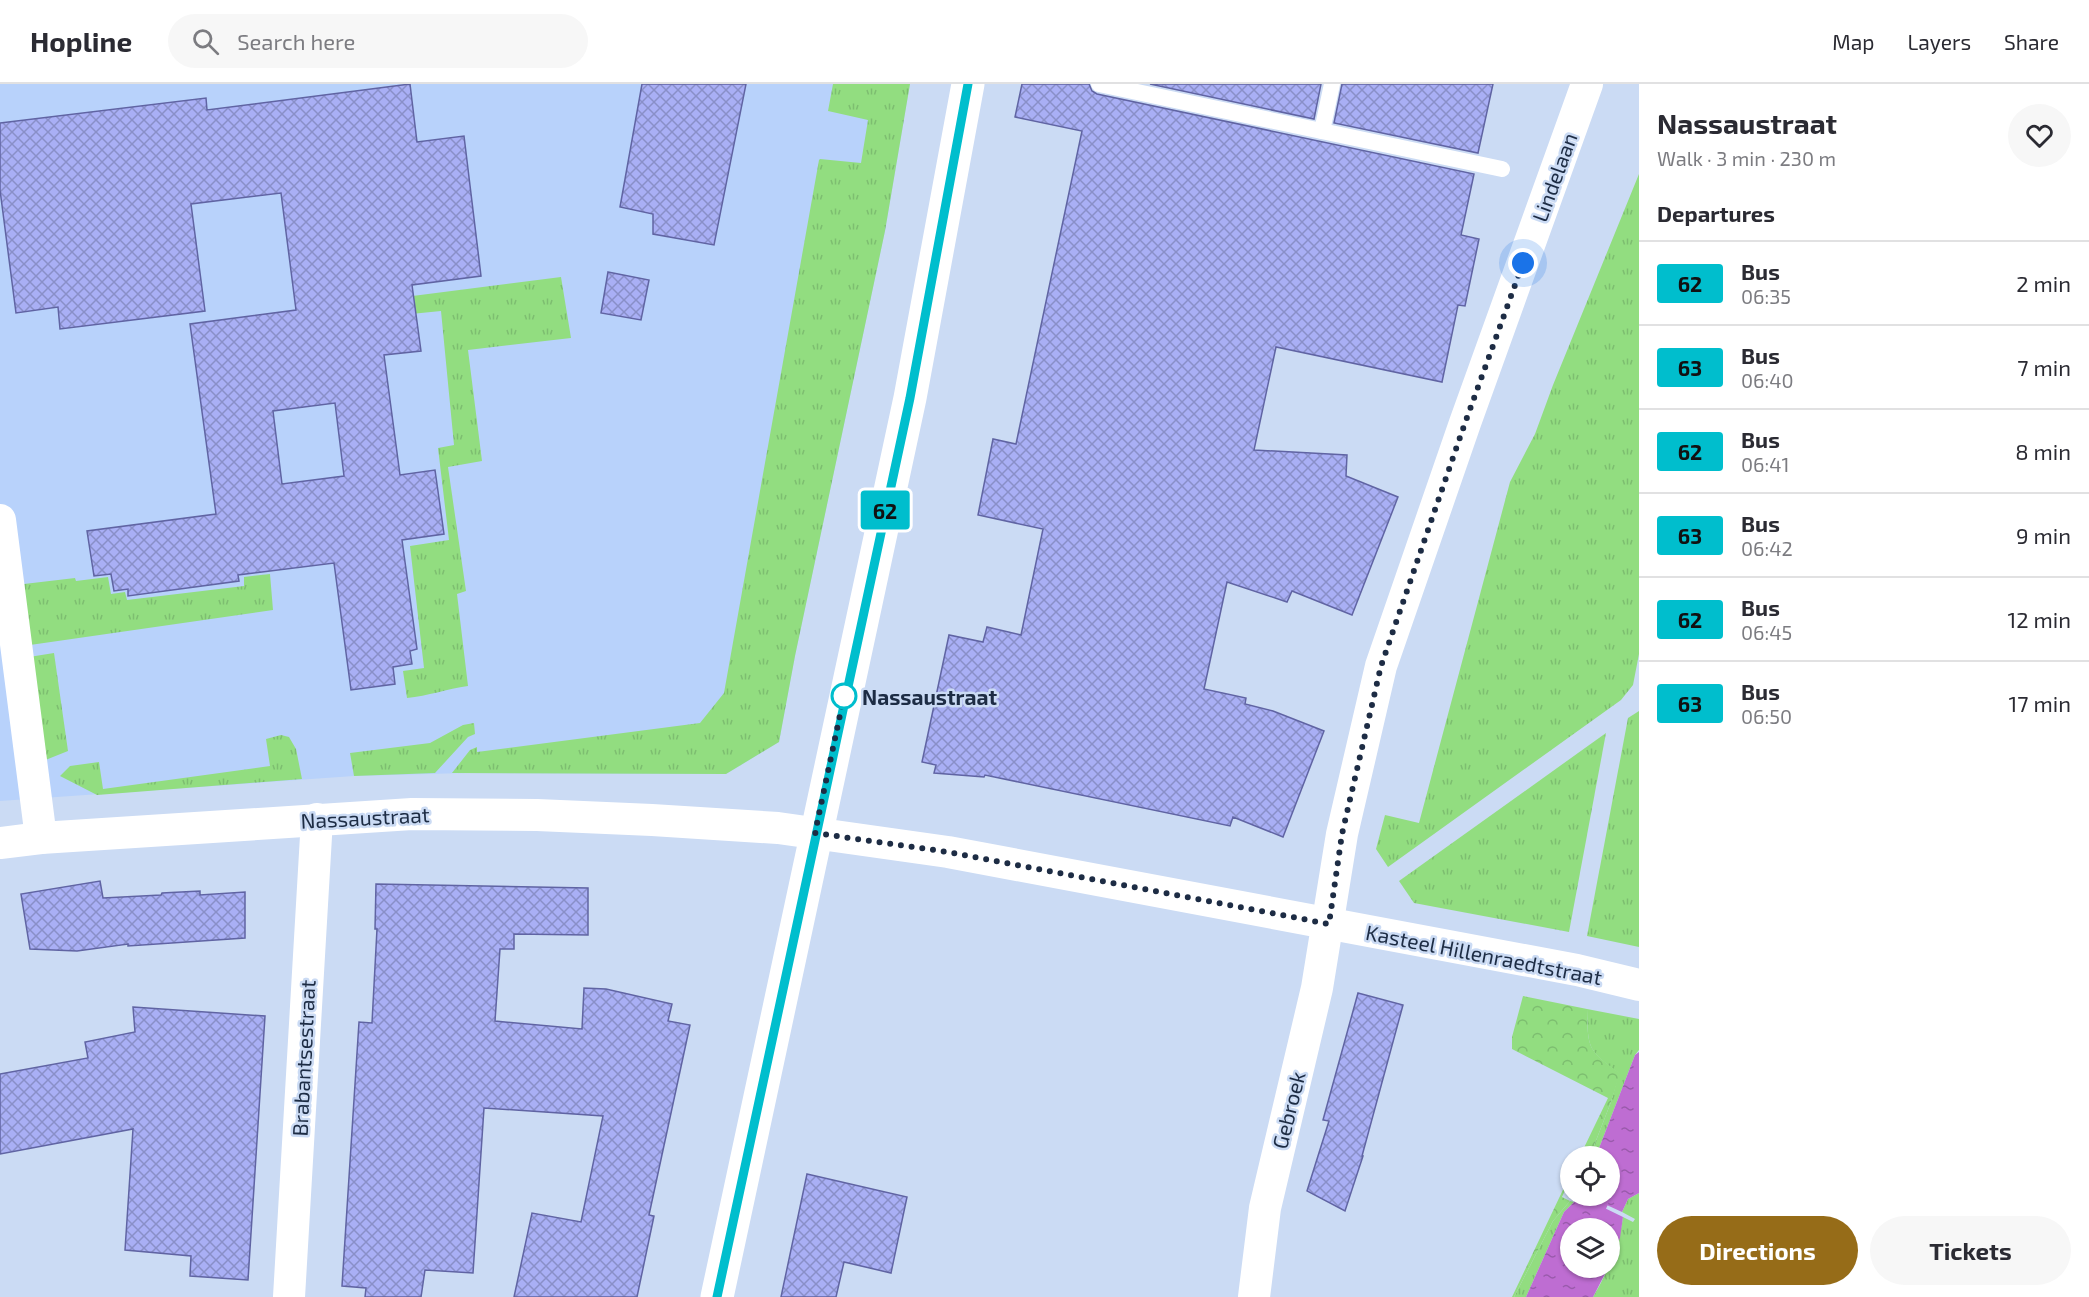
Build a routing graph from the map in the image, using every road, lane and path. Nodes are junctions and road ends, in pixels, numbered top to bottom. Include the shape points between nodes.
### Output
1 (968, 84) edge
2 (1098, 84) edge
3 (1332, 84) edge
4 (1587, 84) edge
5 (1322, 131) junction
6 (1502, 169) dead end
7 (0, 520) edge
8 (317, 819) junction
9 (815, 833) junction
10 (41, 838) junction
11 (0, 842) edge
12 (1329, 924) junction
13 (1639, 985) edge
14 (289, 1297) edge
15 (717, 1297) edge
16 (1254, 1297) edge

1 - 9 street via 910,398
2 - 5 lane
3 - 5 lane
4 - 12 street, Lindelaan via 1381,666 1342,834
5 - 6 lane
7 - 10 street
8 - 9 street, Nassaustraat via 412,814 537,815
8 - 10 street, Nassaustraat
8 - 14 street, Brabantsestraat
9 - 12 street, Nassaustraat via 948,852
9 - 15 street
10 - 11 street, Nassaustraat
12 - 13 street, Kasteel Hillenraedtstraat
12 - 16 street, Gebroek via 1265,1208

